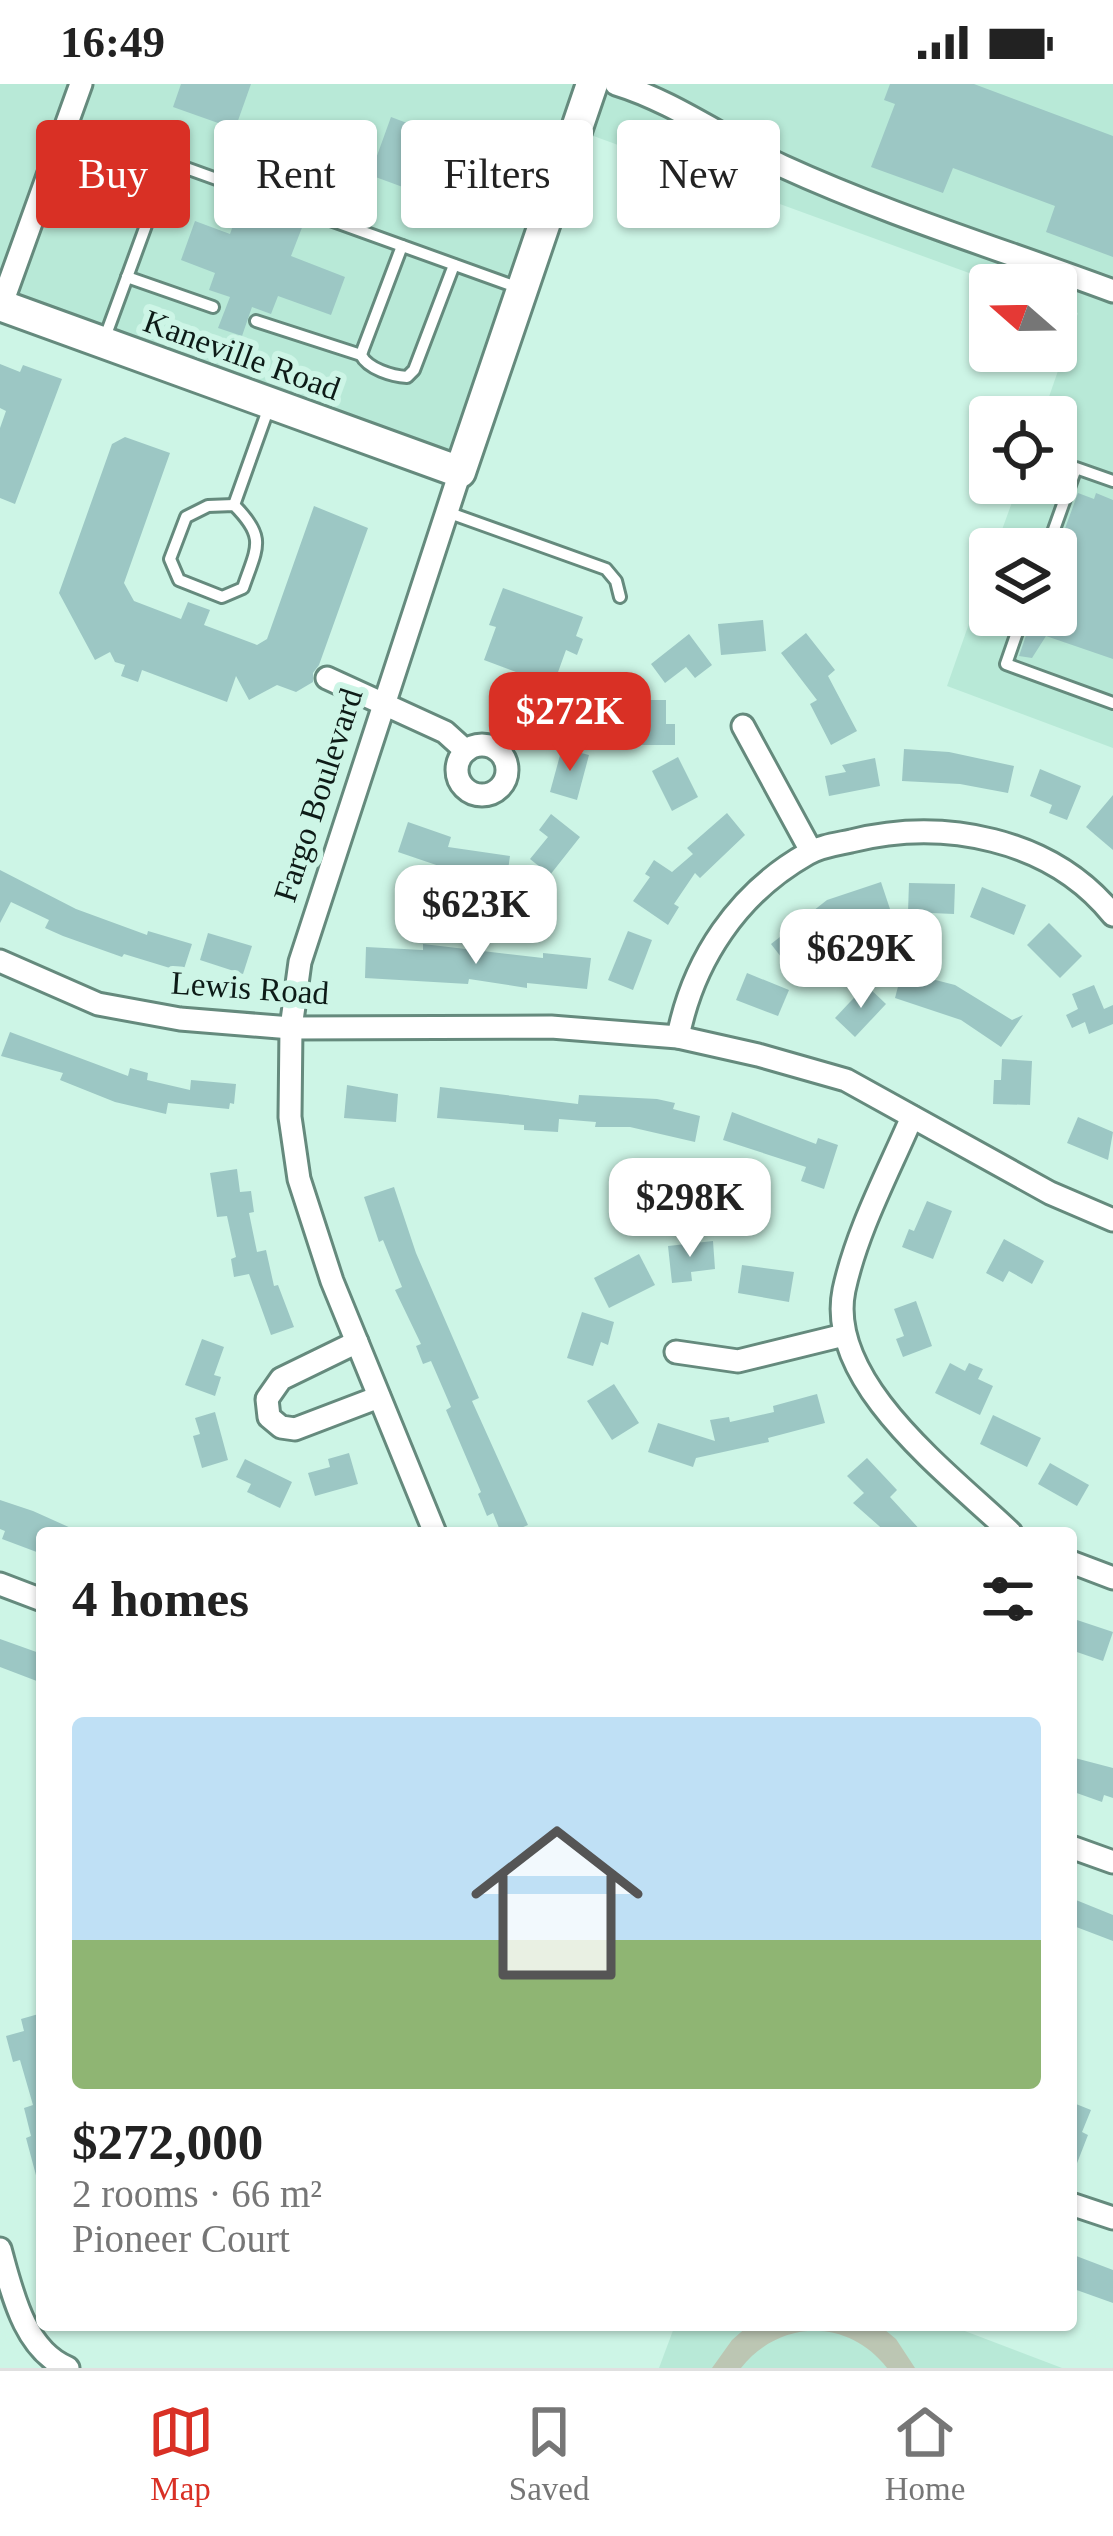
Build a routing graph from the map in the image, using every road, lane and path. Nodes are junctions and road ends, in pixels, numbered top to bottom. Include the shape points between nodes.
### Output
1 (81, 84) edge
2 (592, 84) edge
3 (616, 84) edge
4 (403, 246) junction
5 (454, 265) junction
6 (127, 277) junction
7 (522, 290) junction
8 (1113, 291) edge
9 (0, 306) edge
10 (213, 307) dead end
11 (256, 321) dead end
12 (103, 343) junction
13 (361, 355) junction
14 (270, 404) junction
15 (460, 472) junction
16 (1113, 481) edge
17 (233, 506) junction
18 (447, 512) junction
19 (1055, 528) edge
20 (620, 598) dead end
21 (1016, 636) edge
22 (328, 678) dead end
23 (1113, 704) edge
24 (386, 707) junction
25 (743, 726) dead end
26 (466, 751) dead end
27 (812, 851) junction
28 (1113, 915) edge
29 (0, 961) edge
30 (291, 1028) junction
31 (678, 1037) junction
32 (912, 1117) junction
33 (1113, 1220) edge
34 (844, 1334) junction
35 (357, 1342) junction
36 (676, 1352) dead end
37 (380, 1397) junction
38 (433, 1527) edge
39 (1005, 1527) edge
40 (1077, 1564) edge
41 (1113, 1578) edge
42 (0, 1585) edge
43 (36, 1598) edge
44 (1077, 1848) edge
45 (1113, 1862) edge
46 (1077, 2206) edge
47 (1113, 2218) edge
48 (0, 2249) edge
49 (68, 2368) edge

1 - 9 street
2 - 7 main road, Fargo Boulevard
3 - 8 street via 652,94 814,180
4 - 5 lane
4 - 6 lane via 186,168 163,178
4 - 13 lane
5 - 7 lane
5 - 13 lane via 407,377 368,365
6 - 10 lane
6 - 12 lane
7 - 15 main road, Fargo Boulevard
9 - 12 main road, Kaneville Road
11 - 13 lane
12 - 14 main road, Kaneville Road
14 - 15 main road, Kaneville Road
14 - 17 lane
15 - 18 street, Fargo Boulevard
16 - 19 lane via 1076,468
17 - 17 lane via 186,517 170,559 179,580 222,597 243,588 259,542
18 - 20 lane via 606,569
18 - 24 street, Fargo Boulevard
21 - 23 lane via 1006,664
22 - 24 street
24 - 26 street via 445,732
24 - 30 street, Fargo Boulevard via 300,962
25 - 27 street
27 - 28 street via 893,830 978,834 1051,862
27 - 31 street via 726,921 686,996
29 - 30 street, Lewis Road via 98,1004
30 - 31 street, Lewis Road via 550,1027
30 - 35 street, Fargo Boulevard via 299,1179
31 - 32 street, Lewis Road via 846,1081
32 - 33 street, Lewis Road
32 - 34 street via 856,1249 843,1295
34 - 36 street via 739,1361
34 - 39 street via 875,1400
35 - 37 street, Fargo Boulevard
35 - 37 street via 281,1379 267,1399 269,1417 296,1429
37 - 38 street, Fargo Boulevard
40 - 41 street
42 - 43 street
44 - 45 street
46 - 47 street
48 - 49 street via 16,2305 45,2359

